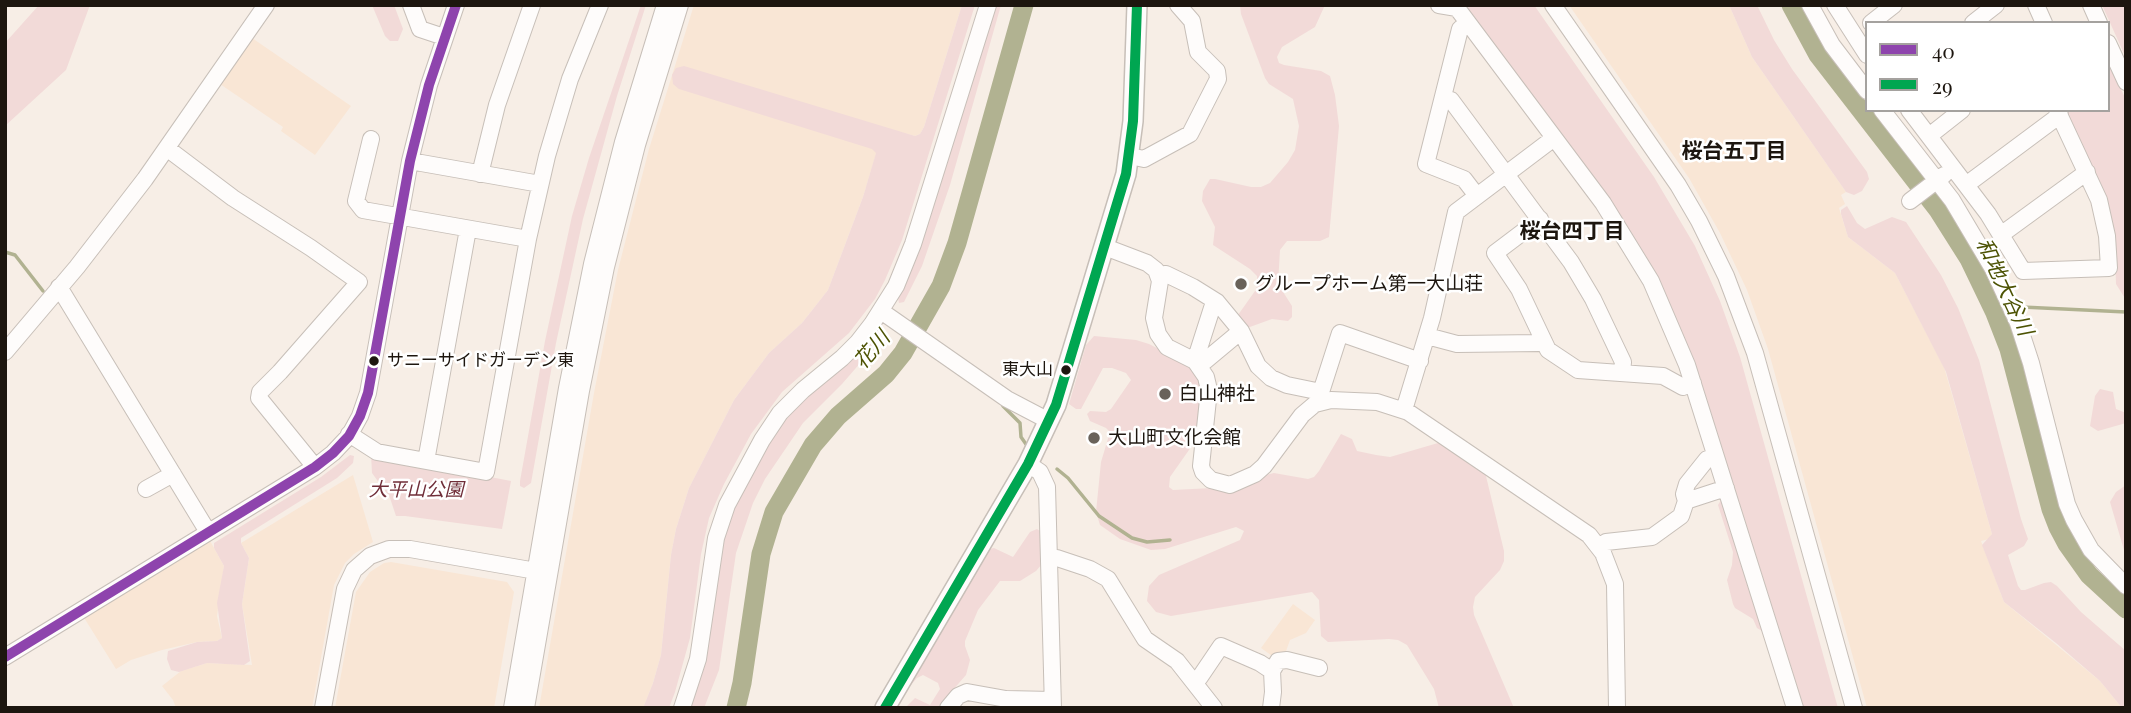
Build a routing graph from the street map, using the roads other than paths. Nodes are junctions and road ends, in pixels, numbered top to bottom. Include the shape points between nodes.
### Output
1 (266, 5) edge
2 (411, 5) edge
3 (456, 5) edge
4 (532, 5) edge
5 (600, 5) edge
6 (665, 5) edge
7 (680, 5) edge
8 (988, 5) edge
9 (1137, 5) edge
10 (1178, 5) edge
11 (1438, 5) edge
12 (1553, 5) edge
13 (1810, 5) edge
14 (1835, 5) edge
15 (1894, 5) edge
16 (1996, 5) edge
17 (2036, 5) edge
18 (2091, 5) edge
19 (1874, 21) edge
20 (1976, 21) edge
21 (2043, 21) edge
22 (2098, 21) edge
23 (1468, 23) junction
24 (1860, 31) edge
25 (444, 37) junction
26 (2110, 47) edge
27 (1865, 48) edge
28 (2126, 82) edge
29 (1865, 88) edge
30 (1443, 98) junction
31 (1884, 112) edge
32 (1910, 112) edge
33 (1959, 112) edge
34 (2058, 113) edge
35 (1928, 136) junction
36 (1554, 138) junction
37 (366, 144) dead end
38 (168, 149) junction
39 (1130, 156) junction
40 (410, 161) junction
41 (1953, 168) junction
42 (2087, 172) junction
43 (480, 174) junction
44 (1507, 174) junction
45 (1936, 181) junction
46 (540, 184) junction
47 (1966, 185) junction
48 (1477, 196) junction
49 (1911, 201) dead end
50 (400, 216) junction
51 (1540, 219) junction
52 (468, 229) junction
53 (2002, 234) junction
54 (528, 239) junction
55 (1105, 247) junction
56 (1159, 275) junction
57 (59, 287) junction
58 (1217, 302) junction
59 (881, 311) junction
60 (1241, 331) junction
61 (1427, 336) junction
62 (1544, 341) junction
63 (5, 352) edge
64 (1420, 361) junction
65 (1197, 364) junction
66 (1622, 373) junction
67 (1693, 383) junction
68 (1322, 396) junction
69 (1404, 410) junction
70 (1049, 421) junction
71 (349, 434) junction
72 (1716, 457) junction
73 (426, 461) junction
74 (1028, 464) junction
75 (315, 467) junction
76 (173, 474) junction
77 (1726, 488) junction
78 (146, 489) dead end
79 (1686, 501) junction
80 (208, 532) junction
81 (1599, 547) junction
82 (1049, 558) junction
83 (536, 571) junction
84 (2126, 586) edge
85 (5, 657) edge
86 (1319, 668) dead end
87 (1272, 671) junction
88 (1194, 682) junction
89 (1053, 704) edge
90 (323, 708) edge
91 (512, 708) edge
92 (526, 708) edge
93 (682, 708) edge
94 (885, 708) edge
95 (948, 708) edge
96 (1214, 708) edge
97 (1271, 708) edge
98 (1617, 708) edge
99 (1796, 708) edge
100 (1854, 708) edge

1 - 38 street
2 - 25 street via 420,29
3 - 25 street
4 - 43 street via 501,93
5 - 46 street via 570,79
6 - 83 street via 592,264
7 - 92 street via 636,145 606,267
8 - 59 street via 913,244
9 - 39 main road
10 - 39 street via 1192,21 1198,52 1219,77 1190,134 1144,159
11 - 23 street via 1457,8
12 - 100 street via 1678,185 1730,285 1755,353
13 - 29 street via 1832,45
14 - 24 street
15 - 19 street
16 - 20 street
17 - 21 street
18 - 22 street
23 - 30 street via 1460,29
23 - 36 street
24 - 27 street
25 - 40 street
26 - 28 street
30 - 44 street via 1451,100
30 - 48 street via 1426,164 1464,179
31 - 45 street
32 - 35 street
33 - 35 street
34 - 42 street
34 - 47 street
35 - 41 street
36 - 44 street
36 - 67 street via 1640,261
37 - 50 street via 356,201 363,210
38 - 57 street
38 - 75 street via 359,282 260,392 260,398
39 - 55 main road
40 - 43 street
40 - 50 street
41 - 45 street
41 - 47 street
42 - 53 street
42 - 53 street via 2104,218 2109,268 2023,271
43 - 46 street
44 - 48 street
44 - 51 street
45 - 49 street
45 - 84 street via 1984,251 2018,323 2074,520 2091,550
46 - 54 street
47 - 53 street
48 - 61 street via 1456,212
50 - 52 street
50 - 71 street via 368,393
51 - 62 street via 1495,253
51 - 66 street via 1593,299 1623,362
52 - 54 street
52 - 73 street
54 - 73 street via 486,472
55 - 56 street via 1152,266
55 - 70 main road
56 - 58 street via 1193,286
56 - 65 street via 1154,318 1158,334 1167,347
57 - 63 street
57 - 76 street
58 - 60 street
58 - 65 street
59 - 70 street via 1007,399
59 - 93 street via 858,342 780,413 734,489 716,538 698,659
60 - 65 street
60 - 68 street via 1258,366 1271,378
61 - 62 street via 1457,344
61 - 64 street
62 - 66 street via 1548,350 1578,370
64 - 68 street via 1340,333
64 - 69 street
65 - 68 street via 1209,386 1202,466 1206,477 1219,483 1230,485 1255,474
66 - 67 street via 1663,376 1684,387
67 - 72 street
68 - 69 street
69 - 81 street via 1580,528
70 - 74 main road
71 - 73 street via 377,452
71 - 75 street
72 - 77 street
72 - 79 street via 1707,459 1687,484
74 - 82 street via 1046,481
74 - 94 main road
75 - 80 street
76 - 78 street
76 - 80 street
77 - 79 street
77 - 99 street
79 - 81 street via 1681,516 1652,537 1606,542
80 - 85 street
81 - 98 street via 1615,584
82 - 88 street via 1108,579 1145,639 1177,661
82 - 89 street
83 - 90 street via 400,548 370,556 354,570 345,589
83 - 91 street
86 - 87 street via 1283,659
87 - 88 street via 1221,646
87 - 97 street
88 - 96 street
89 - 95 street via 967,692

